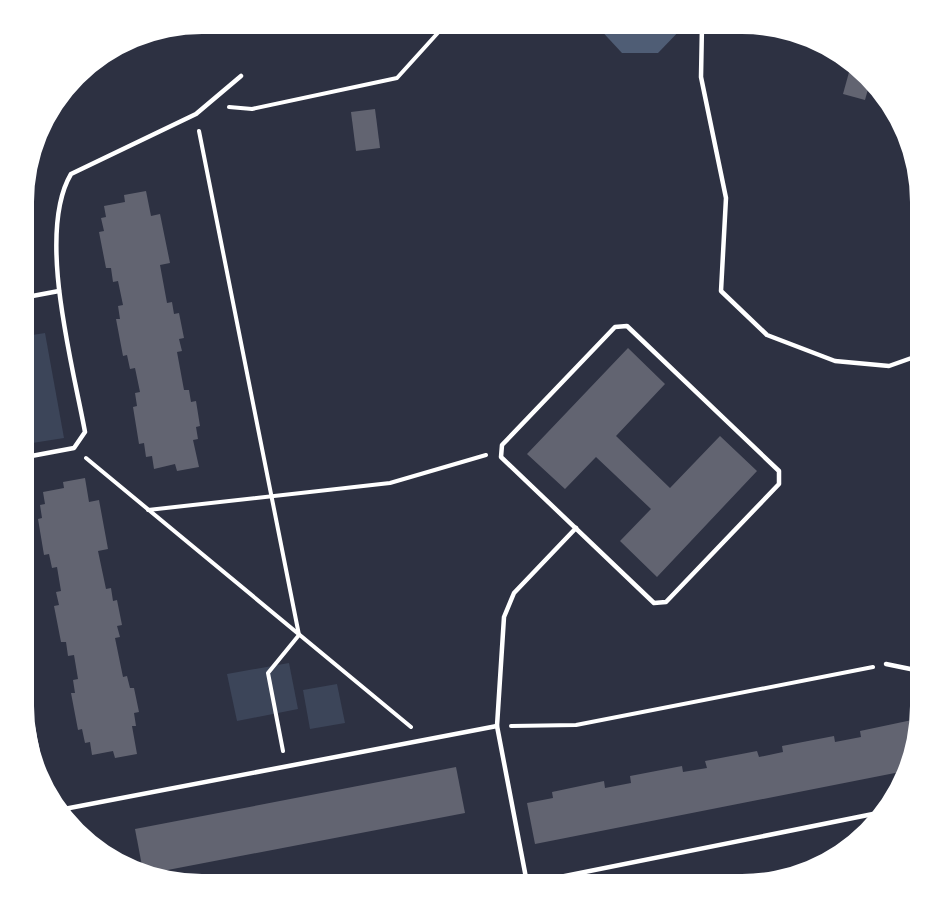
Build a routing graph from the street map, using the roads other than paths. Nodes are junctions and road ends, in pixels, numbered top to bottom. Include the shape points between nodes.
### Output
1 (702, 35) edge
2 (241, 76) dead end
3 (59, 291) junction
4 (34, 296) edge
5 (909, 359) edge
6 (34, 455) edge
7 (576, 528) junction
8 (886, 664) road end
9 (909, 669) edge
10 (497, 726) junction
11 (69, 808) edge
12 (869, 815) edge
13 (524, 873) edge
14 (576, 873) edge

1 - 5 lane via 701,77 726,198 721,291 767,335 835,362 889,366
2 - 3 lane via 196,114 71,174 62,190 56,227
3 - 4 lane
3 - 6 lane via 85,432 74,448
7 - 7 lane via 654,603 666,602 779,484 779,471 627,326 615,327 502,445 501,457
7 - 10 lane via 514,593 504,617
8 - 9 lane
10 - 11 lane
10 - 13 lane
12 - 14 lane

